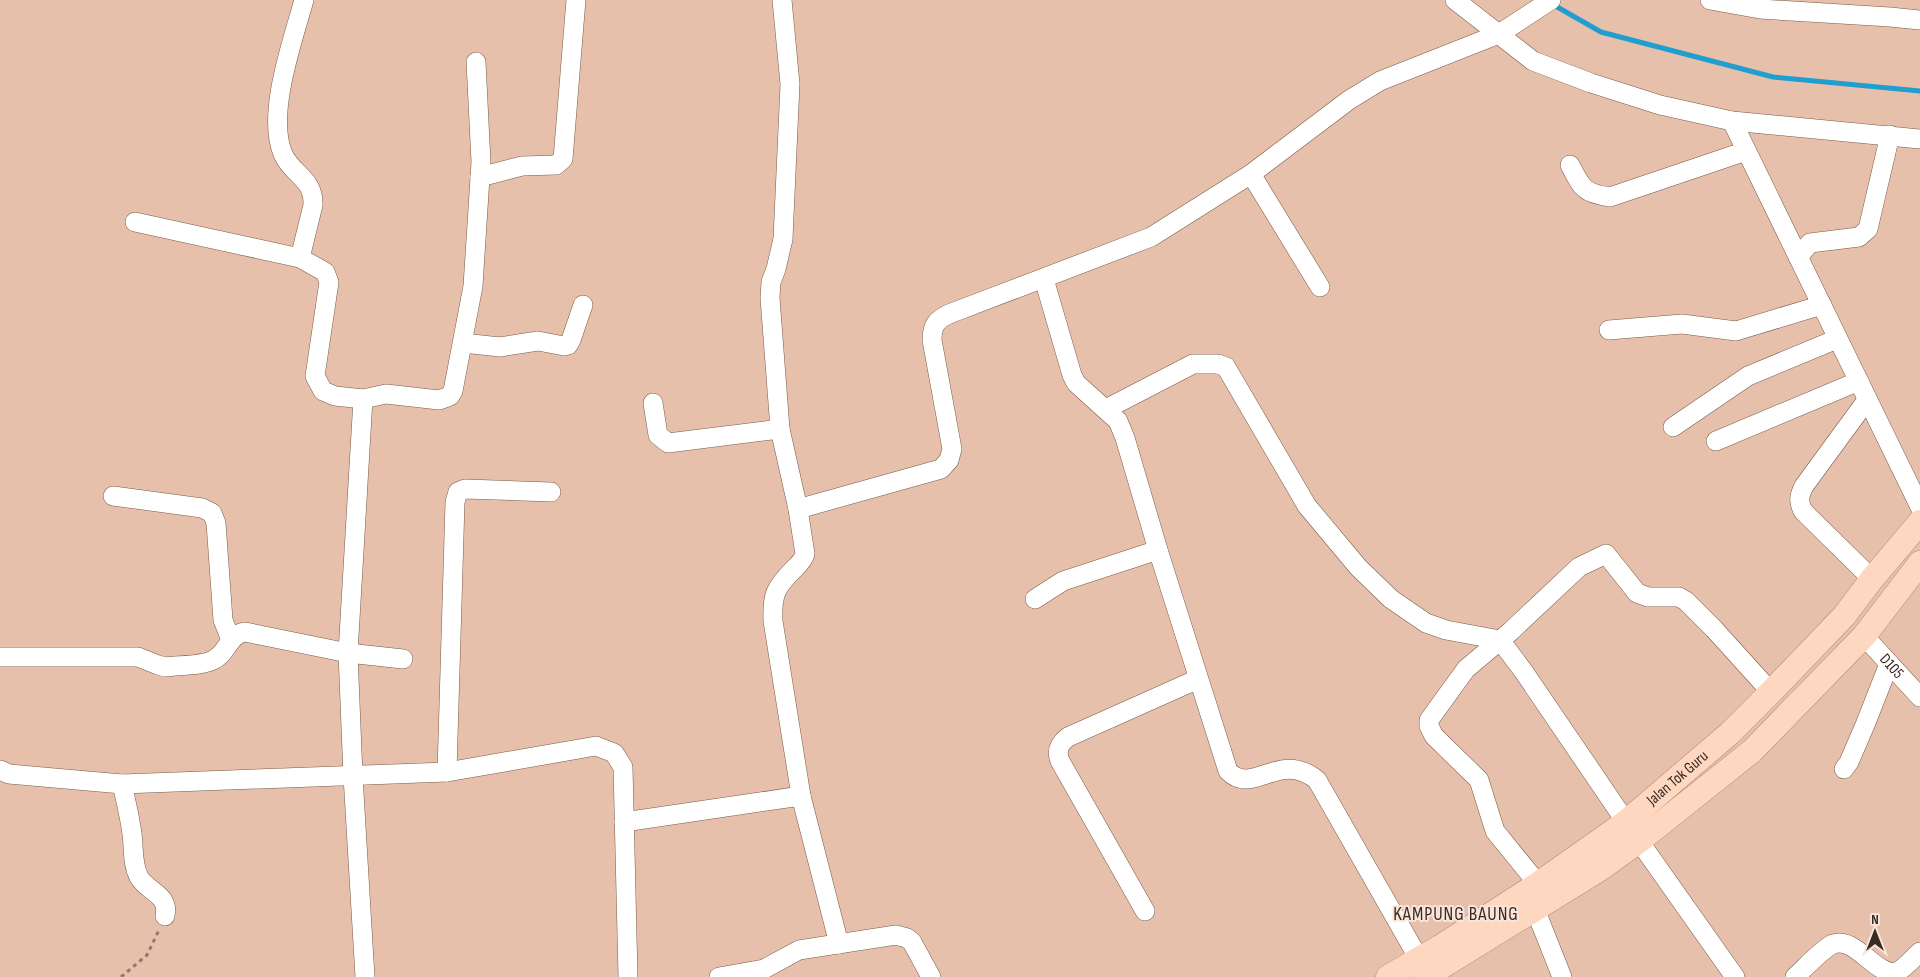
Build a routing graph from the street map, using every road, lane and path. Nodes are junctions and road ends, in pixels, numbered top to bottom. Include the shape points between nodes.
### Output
1 (304, 0) edge
2 (576, 0) edge
3 (782, 0) edge
4 (1455, 0) edge
5 (1551, 0) edge
6 (1710, 0) edge
7 (1920, 20) edge
8 (1504, 31) junction
9 (476, 62) dead end
10 (1732, 120) junction
11 (1890, 136) junction
12 (1920, 139) edge
13 (1746, 151) junction
14 (1570, 165) dead end
15 (1251, 174) junction
16 (480, 176) junction
17 (135, 222) dead end
18 (1798, 257) junction
19 (300, 258) junction
20 (1044, 279) junction
21 (1320, 287) dead end
22 (583, 305) dead end
23 (1822, 305) junction
24 (1609, 330) dead end
25 (1838, 339) junction
26 (463, 343) junction
27 (1859, 381) junction
28 (363, 399) junction
29 (1867, 400) junction
30 (653, 403) dead end
31 (1106, 409) junction
32 (1673, 427) dead end
33 (780, 429) junction
34 (1716, 441) dead end
35 (551, 492) dead end
36 (113, 496) dead end
37 (1920, 507) edge
38 (798, 509) junction
39 (1920, 522) edge
40 (1158, 550) junction
41 (1920, 562) edge
42 (1872, 579) junction
43 (1035, 599) dead end
44 (1864, 636) junction
45 (232, 640) junction
46 (1500, 640) junction
47 (348, 653) junction
48 (0, 657) edge
49 (403, 658) dead end
50 (1889, 664) junction
51 (1198, 679) junction
52 (1771, 692) junction
53 (1920, 697) edge
54 (1844, 769) dead end
55 (0, 770) edge
56 (447, 772) junction
57 (353, 776) junction
58 (122, 784) junction
59 (801, 796) junction
60 (624, 822) junction
61 (1633, 832) junction
62 (1538, 884) junction
63 (1535, 909) junction
64 (1145, 911) dead end
65 (165, 916) joint
66 (839, 944) junction
67 (1920, 952) edge
68 (1422, 968) edge
69 (121, 977) edge
70 (365, 977) edge
71 (628, 977) edge
72 (719, 977) edge
73 (931, 977) edge
74 (1388, 977) edge
75 (1562, 977) edge
76 (1734, 977) edge
77 (1795, 977) edge

1 - 19 street via 278,99 282,152 288,164 307,181 314,196
2 - 16 street via 563,160 556,165 522,166
3 - 33 street via 790,84 783,240 771,282 770,298
4 - 8 street
5 - 8 street
6 - 7 street via 1760,9
8 - 10 street via 1533,61 1660,105
8 - 15 street via 1380,81
9 - 16 street
10 - 11 street
10 - 13 street
11 - 12 street
11 - 18 street via 1868,228 1858,237 1810,244
13 - 14 street via 1610,197 1593,195 1580,186
13 - 18 street
15 - 20 street via 1151,237
15 - 21 street
16 - 26 street via 473,286
17 - 19 street
18 - 23 street
19 - 28 street via 325,272 329,282 316,379 320,388 335,396
20 - 31 street via 1072,375 1082,389
20 - 38 street via 949,314 934,326 932,340 952,449 949,460 941,469
22 - 26 street via 568,345 538,341 500,347
23 - 24 street via 1736,331 1682,324
23 - 25 street
25 - 27 street
25 - 32 street via 1748,376
26 - 28 street via 450,396 438,400 383,394
27 - 29 street
27 - 34 street
28 - 47 street
29 - 37 street
29 - 42 street via 1804,486 1799,503 1803,511
30 - 33 street via 658,435 668,443
31 - 40 street via 1118,421 1125,438
31 - 46 street via 1190,365 1223,365 1229,370 1307,506 1358,567 1390,599 1426,622 1446,630
33 - 38 street
35 - 56 street via 465,489 458,492 454,502
36 - 45 street via 202,508 212,513 218,535 224,620
38 - 59 street via 804,559 776,590 773,621
39 - 42 main road, Jalan Tok Guru
40 - 43 street via 1063,581
40 - 51 street
41 - 44 main road, Jalan Tok Guru
42 - 52 main road, Jalan Tok Guru via 1844,616
44 - 50 street, D105
44 - 61 main road, Jalan Tok Guru via 1752,751
45 - 47 street via 240,632 250,632
45 - 48 street via 212,661 165,666 138,657
46 - 52 street via 1579,567 1606,554 1640,595 1679,597 1686,602
46 - 61 street
46 - 62 street via 1466,669 1432,714 1429,726 1434,736 1479,780 1495,831
47 - 49 street
47 - 57 street
50 - 53 street, D105
50 - 54 street via 1850,762
51 - 64 street via 1068,738 1058,748 1060,761
51 - 68 street via 1228,771 1242,780 1292,768 1317,780
52 - 61 main road, Jalan Tok Guru
55 - 58 street via 9,774
56 - 57 street
56 - 60 street via 596,746 614,753 623,767
57 - 58 street
57 - 70 street
58 - 65 street via 136,871 148,888 163,898
59 - 60 street
59 - 66 street
60 - 71 street
61 - 62 main road, Jalan Tok Guru
61 - 63 main road, Jalan Tok Guru via 1600,869
61 - 76 street
62 - 68 main road, Jalan Tok Guru
63 - 68 main road, Jalan Tok Guru
63 - 75 street
65 - 69 path via 148,953
66 - 72 street via 796,951 768,968
66 - 73 street via 896,935 907,938
67 - 77 street via 1900,970 1888,974 1850,946 1836,944
68 - 74 main road, Jalan Tok Guru

